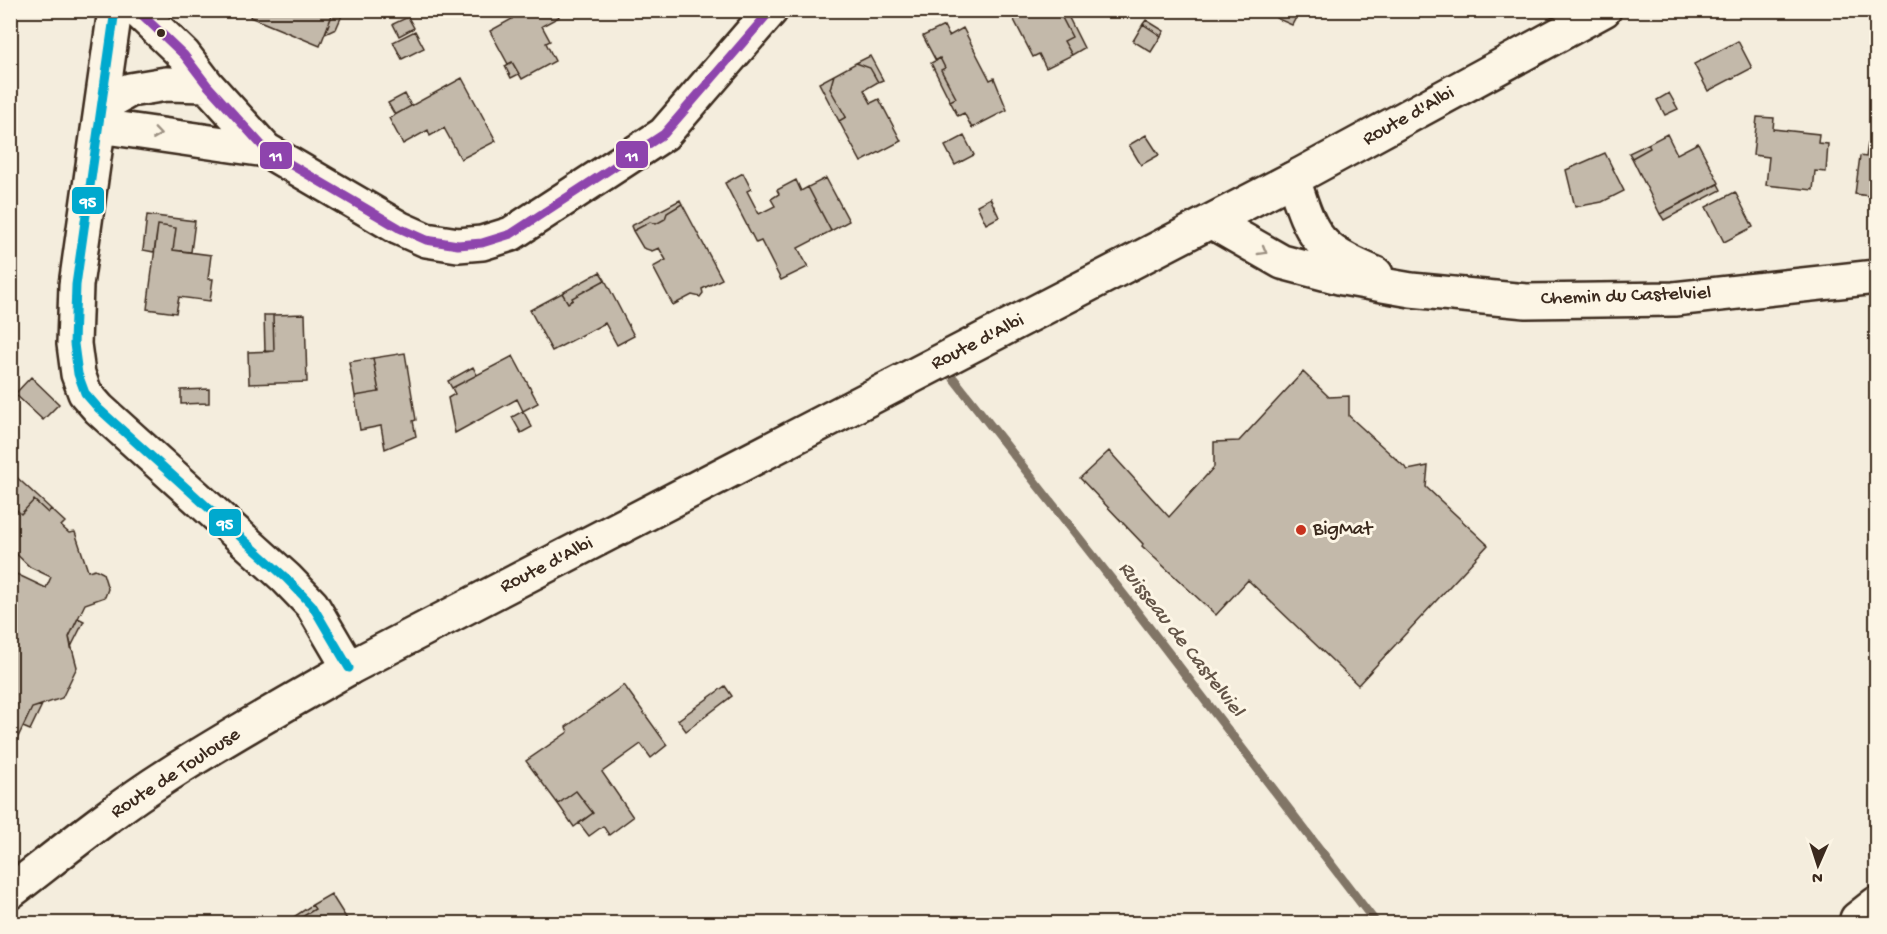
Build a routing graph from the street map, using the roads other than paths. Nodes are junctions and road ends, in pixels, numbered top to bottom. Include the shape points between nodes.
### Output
1 (115, 10) edge
2 (137, 10) edge
3 (771, 10) edge
4 (1604, 10) edge
5 (207, 85) junction
6 (101, 116) junction
7 (266, 150) junction
8 (1293, 179) junction
9 (1212, 222) junction
10 (1876, 277) edge
11 (1411, 290) junction
12 (349, 668) junction
13 (10, 891) edge

1 - 6 street
2 - 5 street
3 - 7 street via 664,134 511,234 482,243 458,245 426,240
4 - 8 street, Route d'Albi
5 - 6 street via 166,84 130,90
5 - 7 street
6 -> 7 street
6 - 12 street via 76,285 74,344 85,393 286,578 312,606
8 - 9 street, Route d'Albi
8 - 11 street, Chemin du Castelviel via 1303,210 1320,239 1351,263
9 -> 11 street, Chemin du Castelviel via 1282,262
9 - 12 street, Route d'Albi
10 - 11 street, Chemin du Castelviel via 1674,299 1526,301
12 - 13 street, Route de Toulouse via 167,776

